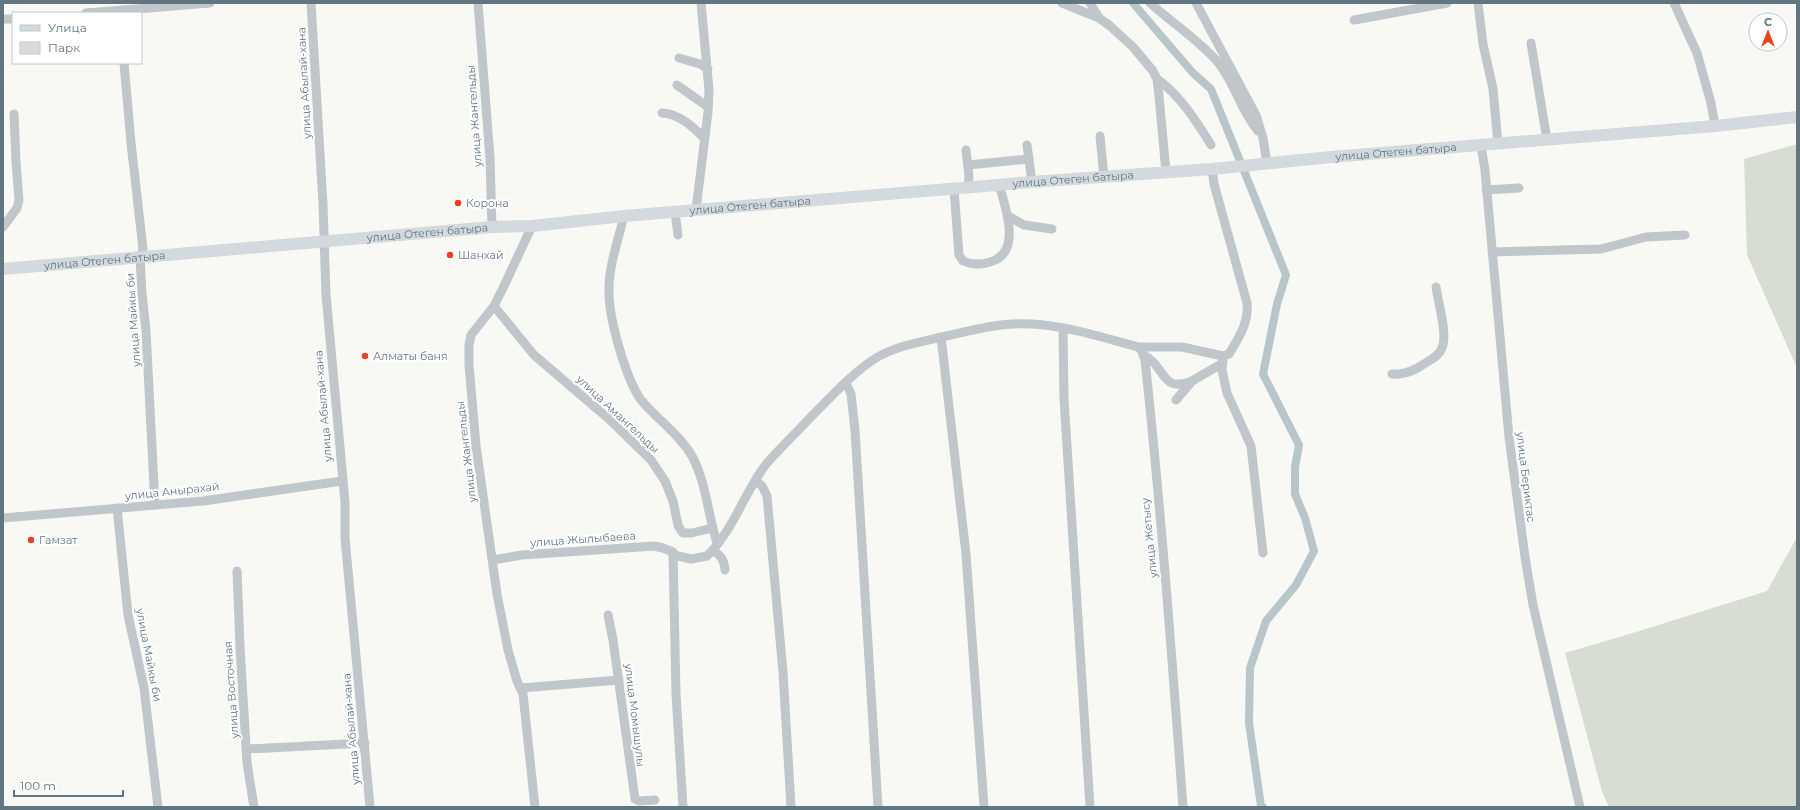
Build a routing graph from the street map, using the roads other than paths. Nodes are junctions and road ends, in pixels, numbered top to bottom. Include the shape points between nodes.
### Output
1 (210, 3) edge
2 (312, 3) edge
3 (478, 3) edge
4 (701, 3) edge
5 (1062, 3) edge
6 (1090, 3) edge
7 (1150, 3) edge
8 (1196, 3) edge
9 (1447, 3) edge
10 (1478, 3) edge
11 (1674, 3) edge
12 (1201, 7) edge
13 (126, 8) edge
14 (94, 12) edge
15 (1099, 18) junction
16 (1354, 20) dead end
17 (1531, 43) dead end
18 (679, 58) dead end
19 (124, 64) edge
20 (708, 69) junction
21 (1157, 80) junction
22 (678, 85) dead end
23 (708, 107) junction
24 (662, 113) dead end
25 (14, 114) dead end
26 (1797, 117) edge
27 (1715, 126) junction
28 (1262, 135) junction
29 (1100, 136) dead end
30 (704, 138) junction
31 (1547, 140) junction
32 (1498, 144) junction
33 (1028, 145) dead end
34 (1211, 145) dead end
35 (1481, 146) junction
36 (966, 150) dead end
37 (1029, 158) junction
38 (1267, 162) junction
39 (968, 165) junction
40 (1212, 169) junction
41 (1166, 172) junction
42 (1104, 177) junction
43 (1032, 182) junction
44 (1000, 184) junction
45 (968, 187) junction
46 (1519, 188) dead end
47 (954, 189) junction
48 (1486, 190) junction
49 (696, 210) junction
50 (675, 212) junction
51 (624, 216) junction
52 (1008, 216) junction
53 (532, 226) junction
54 (3, 227) edge
55 (492, 227) junction
56 (1052, 229) dead end
57 (678, 235) dead end
58 (1685, 235) dead end
59 (324, 242) junction
60 (1492, 252) junction
61 (140, 258) junction
62 (3, 269) edge
63 (1436, 287) dead end
64 (494, 306) junction
65 (1063, 328) junction
66 (941, 337) junction
67 (1138, 347) junction
68 (1143, 356) junction
69 (1223, 360) junction
70 (1392, 374) dead end
71 (1192, 381) junction
72 (846, 383) junction
73 (1176, 400) dead end
74 (342, 481) junction
75 (756, 481) junction
76 (155, 505) junction
77 (117, 508) junction
78 (3, 518) edge
79 (712, 528) junction
80 (715, 547) junction
81 (1264, 553) dead end
82 (676, 557) junction
83 (493, 560) junction
84 (724, 570) dead end
85 (237, 571) dead end
86 (608, 615) dead end
87 (619, 680) junction
88 (521, 688) junction
89 (365, 743) junction
90 (247, 749) junction
91 (655, 800) dead end
92 (158, 807) edge
93 (254, 807) edge
94 (370, 807) edge
95 (535, 807) edge
96 (683, 807) edge
97 (790, 807) edge
98 (878, 807) edge
99 (984, 807) edge
100 (1090, 807) edge
101 (1183, 807) edge
102 (1580, 807) edge

1 - 13 street
2 - 59 street, улица Абылай-хана
3 - 55 street, улица Жангельды via 490,158
4 - 20 street
5 - 15 street
6 - 15 street
7 - 28 street via 1216,60 1249,118
8 - 12 street
9 - 16 street
10 - 32 street via 1483,44 1493,89
11 - 27 street via 1697,53
12 - 28 street via 1256,115
13 - 14 street
15 - 21 street via 1144,58
17 - 31 street
18 - 20 street
19 - 61 street, улица Майкы би via 143,249
20 - 23 street
21 - 34 street via 1166,86 1186,109
21 - 41 street
22 - 23 street
23 - 30 street
24 - 30 street via 672,113 691,125
25 - 54 street via 17,208
26 - 27 main road, улица Отеген батыра
27 - 31 main road, улица Отеген батыра
28 - 38 street
29 - 42 street
30 - 49 street
31 - 32 main road, улица Отеген батыра
32 - 35 main road, улица Отеген батыра
33 - 37 street
35 - 38 main road, улица Отеген батыра
35 - 48 street, улица Бериктас
36 - 39 street
37 - 39 street
37 - 43 street
38 - 40 main road, улица Отеген батыра
39 - 45 street
40 - 41 main road, улица Отеген батыра
40 - 69 street via 1248,313 1241,334
41 - 42 main road, улица Отеген батыра
42 - 43 main road, улица Отеген батыра
43 - 44 main road, улица Отеген батыра
44 - 45 main road, улица Отеген батыра
44 - 52 street
45 - 47 main road, улица Отеген батыра
46 - 48 street
47 - 49 main road, улица Отеген батыра
47 - 52 street via 959,255 962,261 985,264 997,260 1006,251 1010,236
48 - 60 street, улица Бериктас
49 - 50 main road, улица Отеген батыра
50 - 51 main road, улица Отеген батыра
50 - 57 street
51 - 53 main road, улица Отеген батыра
51 - 79 street via 609,294 617,337 627,372 641,399 693,458
52 - 56 street via 1024,225
53 - 55 main road, улица Отеген батыра
53 - 64 street, улица Жангельды
55 - 59 main road, улица Отеген батыра
58 - 60 street via 1646,237 1601,249
59 - 61 main road, улица Отеген батыра
59 - 74 street, улица Абылай-хана
60 - 102 street, улица Бериктас via 1509,437 1525,557 1533,605
61 - 62 main road, улица Отеген батыра
61 - 76 street, улица Майкы би
63 - 70 street via 1443,331 1442,348 1437,356 1416,369
64 - 79 street, улица Амангельды via 534,355 614,424 651,460 665,481 683,533
64 - 83 street, улица Жангельды via 471,335 469,365 476,446
65 - 66 street via 1014,323
65 - 67 street
65 - 100 street via 1064,400
66 - 72 street via 886,353
66 - 99 street via 966,554
67 - 68 street, улица Жетысу
67 - 69 street via 1182,347
68 - 71 street via 1150,358 1169,383 1178,385
68 - 101 street, улица Жетысу via 1153,433
69 - 71 street
69 - 81 street via 1227,393 1251,446
71 - 73 street
72 - 75 street via 783,444
72 - 98 street via 851,394 855,430
74 - 76 street, улица Анырахай via 203,501
74 - 89 street, улица Абылай-хана
75 - 80 street via 743,499 728,530
75 - 97 street via 767,496 783,672
76 - 77 street, улица Анырахай
77 - 78 street, улица Анырахай
77 - 92 street, улица Майкы би via 128,615 144,688
79 - 80 street
80 - 82 street, улица Жылыбаева via 707,556 699,559
80 - 84 street via 723,560
82 - 83 street, улица Жылыбаева via 668,549 654,546 522,555
82 - 96 street via 676,694
83 - 88 street, улица Жангельды via 508,650
85 - 90 street, улица Восточная
86 - 87 street, улица Момышулы
87 - 88 street
87 - 91 street, улица Момышулы via 635,799
88 - 95 street, улица Жангельды
89 - 90 street
89 - 94 street, улица Абылай-хана
90 - 93 street, улица Восточная

